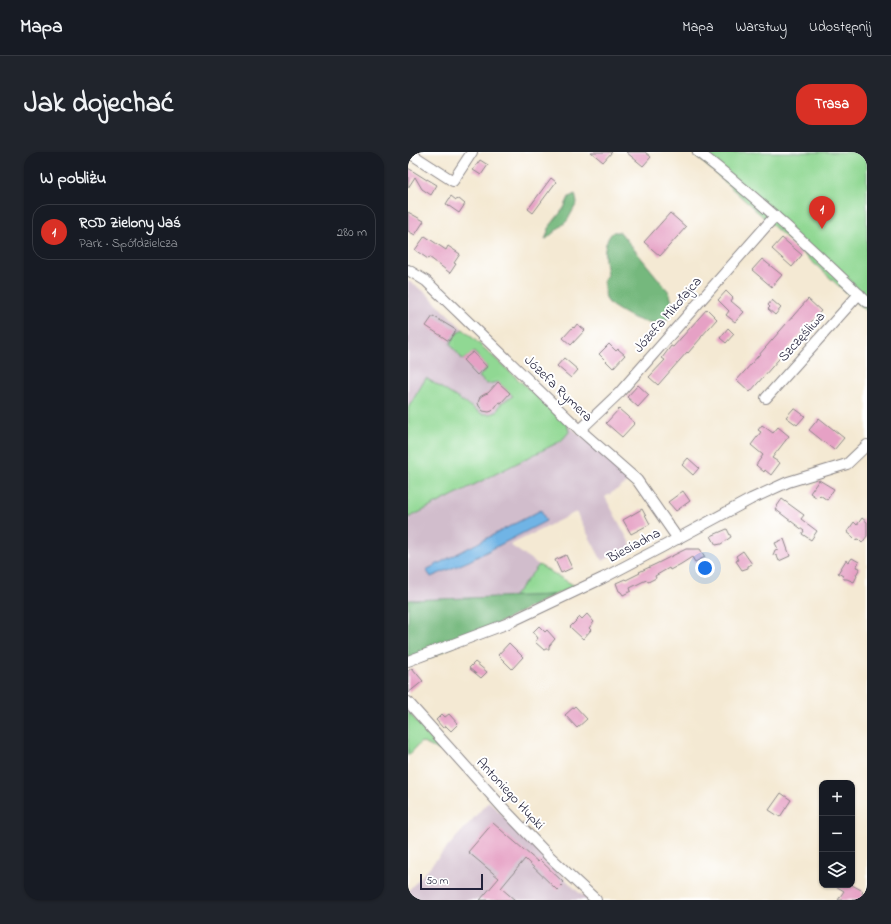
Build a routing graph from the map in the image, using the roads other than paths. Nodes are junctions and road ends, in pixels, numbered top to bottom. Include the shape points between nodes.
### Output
1 (408, 152) edge
2 (472, 152) edge
3 (698, 152) edge
4 (775, 216) junction
5 (408, 270) edge
6 (863, 298) edge
7 (766, 398) dead end
8 (580, 430) junction
9 (867, 445) edge
10 (678, 539) junction
11 (408, 661) edge
12 (408, 702) edge
13 (596, 900) edge

1 - 2 street via 453,181
3 - 4 street
4 - 6 street
4 - 8 street, Józefa Mikołajca via 620,392
5 - 8 street, Józefa Rymera via 426,281
6 - 7 street, Szczęśliwa
8 - 10 street, Józefa Rymera via 637,480
9 - 10 street, Biesiadna via 847,464 788,482
10 - 11 street, Biesiadna via 506,624
12 - 13 street, Antoniego Hupki via 503,808

